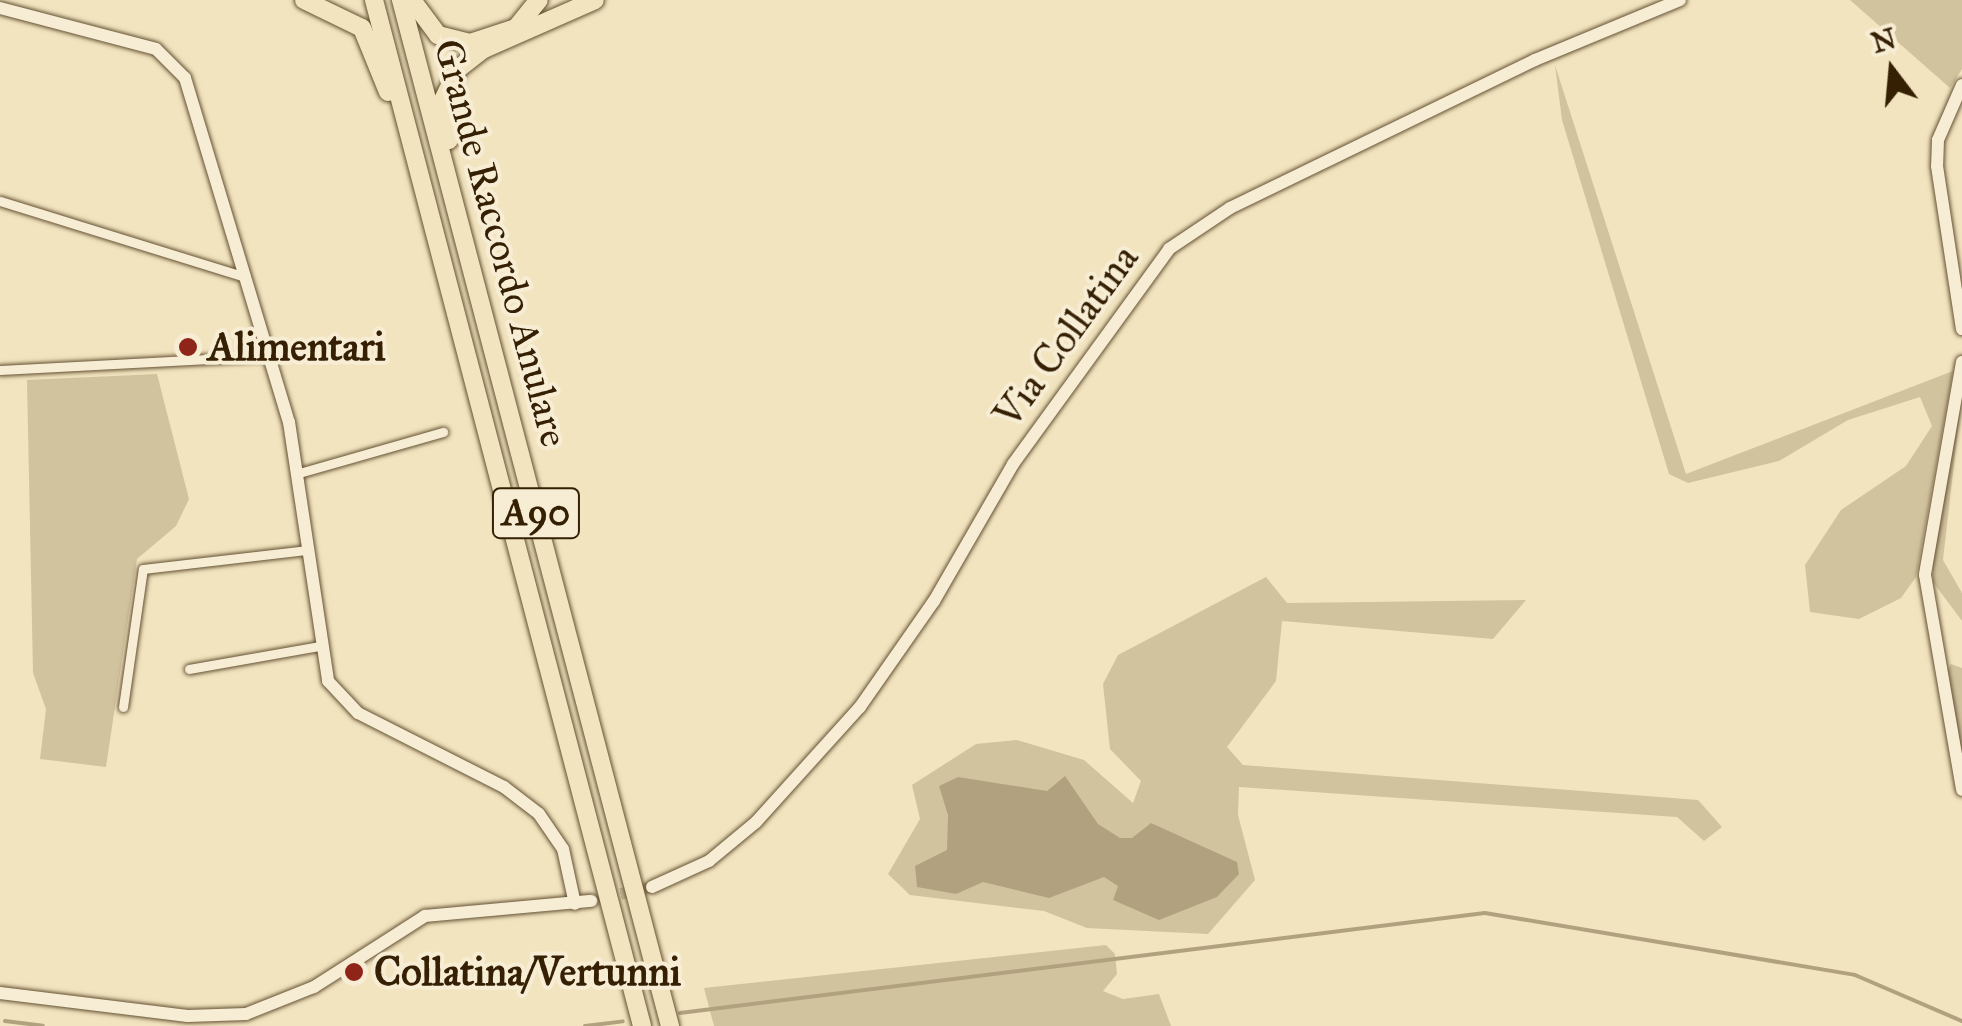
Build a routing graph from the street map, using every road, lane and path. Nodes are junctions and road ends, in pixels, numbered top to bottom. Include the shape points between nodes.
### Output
1 (304, 0) edge
2 (374, 0) edge
3 (401, 0) edge
4 (412, 0) edge
5 (539, 0) edge
6 (595, 0) edge
7 (1680, 0) edge
8 (4, 8) edge
9 (1962, 85) edge
10 (419, 175) junction
11 (0, 201) edge
12 (462, 239) junction
13 (248, 278) junction
14 (1962, 328) edge
15 (271, 356) junction
16 (1962, 362) edge
17 (0, 370) edge
18 (443, 432) dead end
19 (299, 473) junction
20 (308, 550) junction
21 (320, 646) junction
22 (190, 669) dead end
23 (123, 707) dead end
24 (1962, 790) edge
25 (652, 887) tunnel mouth
26 (591, 901) tunnel mouth
27 (575, 904) junction
28 (0, 993) edge
29 (642, 1026) edge
30 (670, 1026) edge

1 - 10 highway via 346,15 365,32
2 - 10 highway, Grande Raccordo Anulare / A90
3 - 12 highway, Grande Raccordo Anulare / A90
4 - 5 highway via 438,35 470,43 516,28
6 - 12 highway via 484,49 446,88
7 - 25 street, Via Collatina via 1535,60 1244,201 1169,250 1013,464 917,628 860,707 756,822 709,861
8 - 13 street via 150,47 175,64 198,108
9 - 14 street via 1938,140 1936,166
10 - 29 highway, Grande Raccordo Anulare / A90
11 - 13 street
12 - 30 highway, Grande Raccordo Anulare / A90
13 - 15 street
15 - 17 street
15 - 19 street
16 - 24 street via 1925,575
18 - 19 street
19 - 20 street
20 - 21 street
20 - 23 street via 143,569
21 - 22 street
21 - 27 street via 328,680 358,712 504,787 539,814 563,849
26 - 27 street
27 - 28 street via 425,916 314,988 246,1014 188,1016

